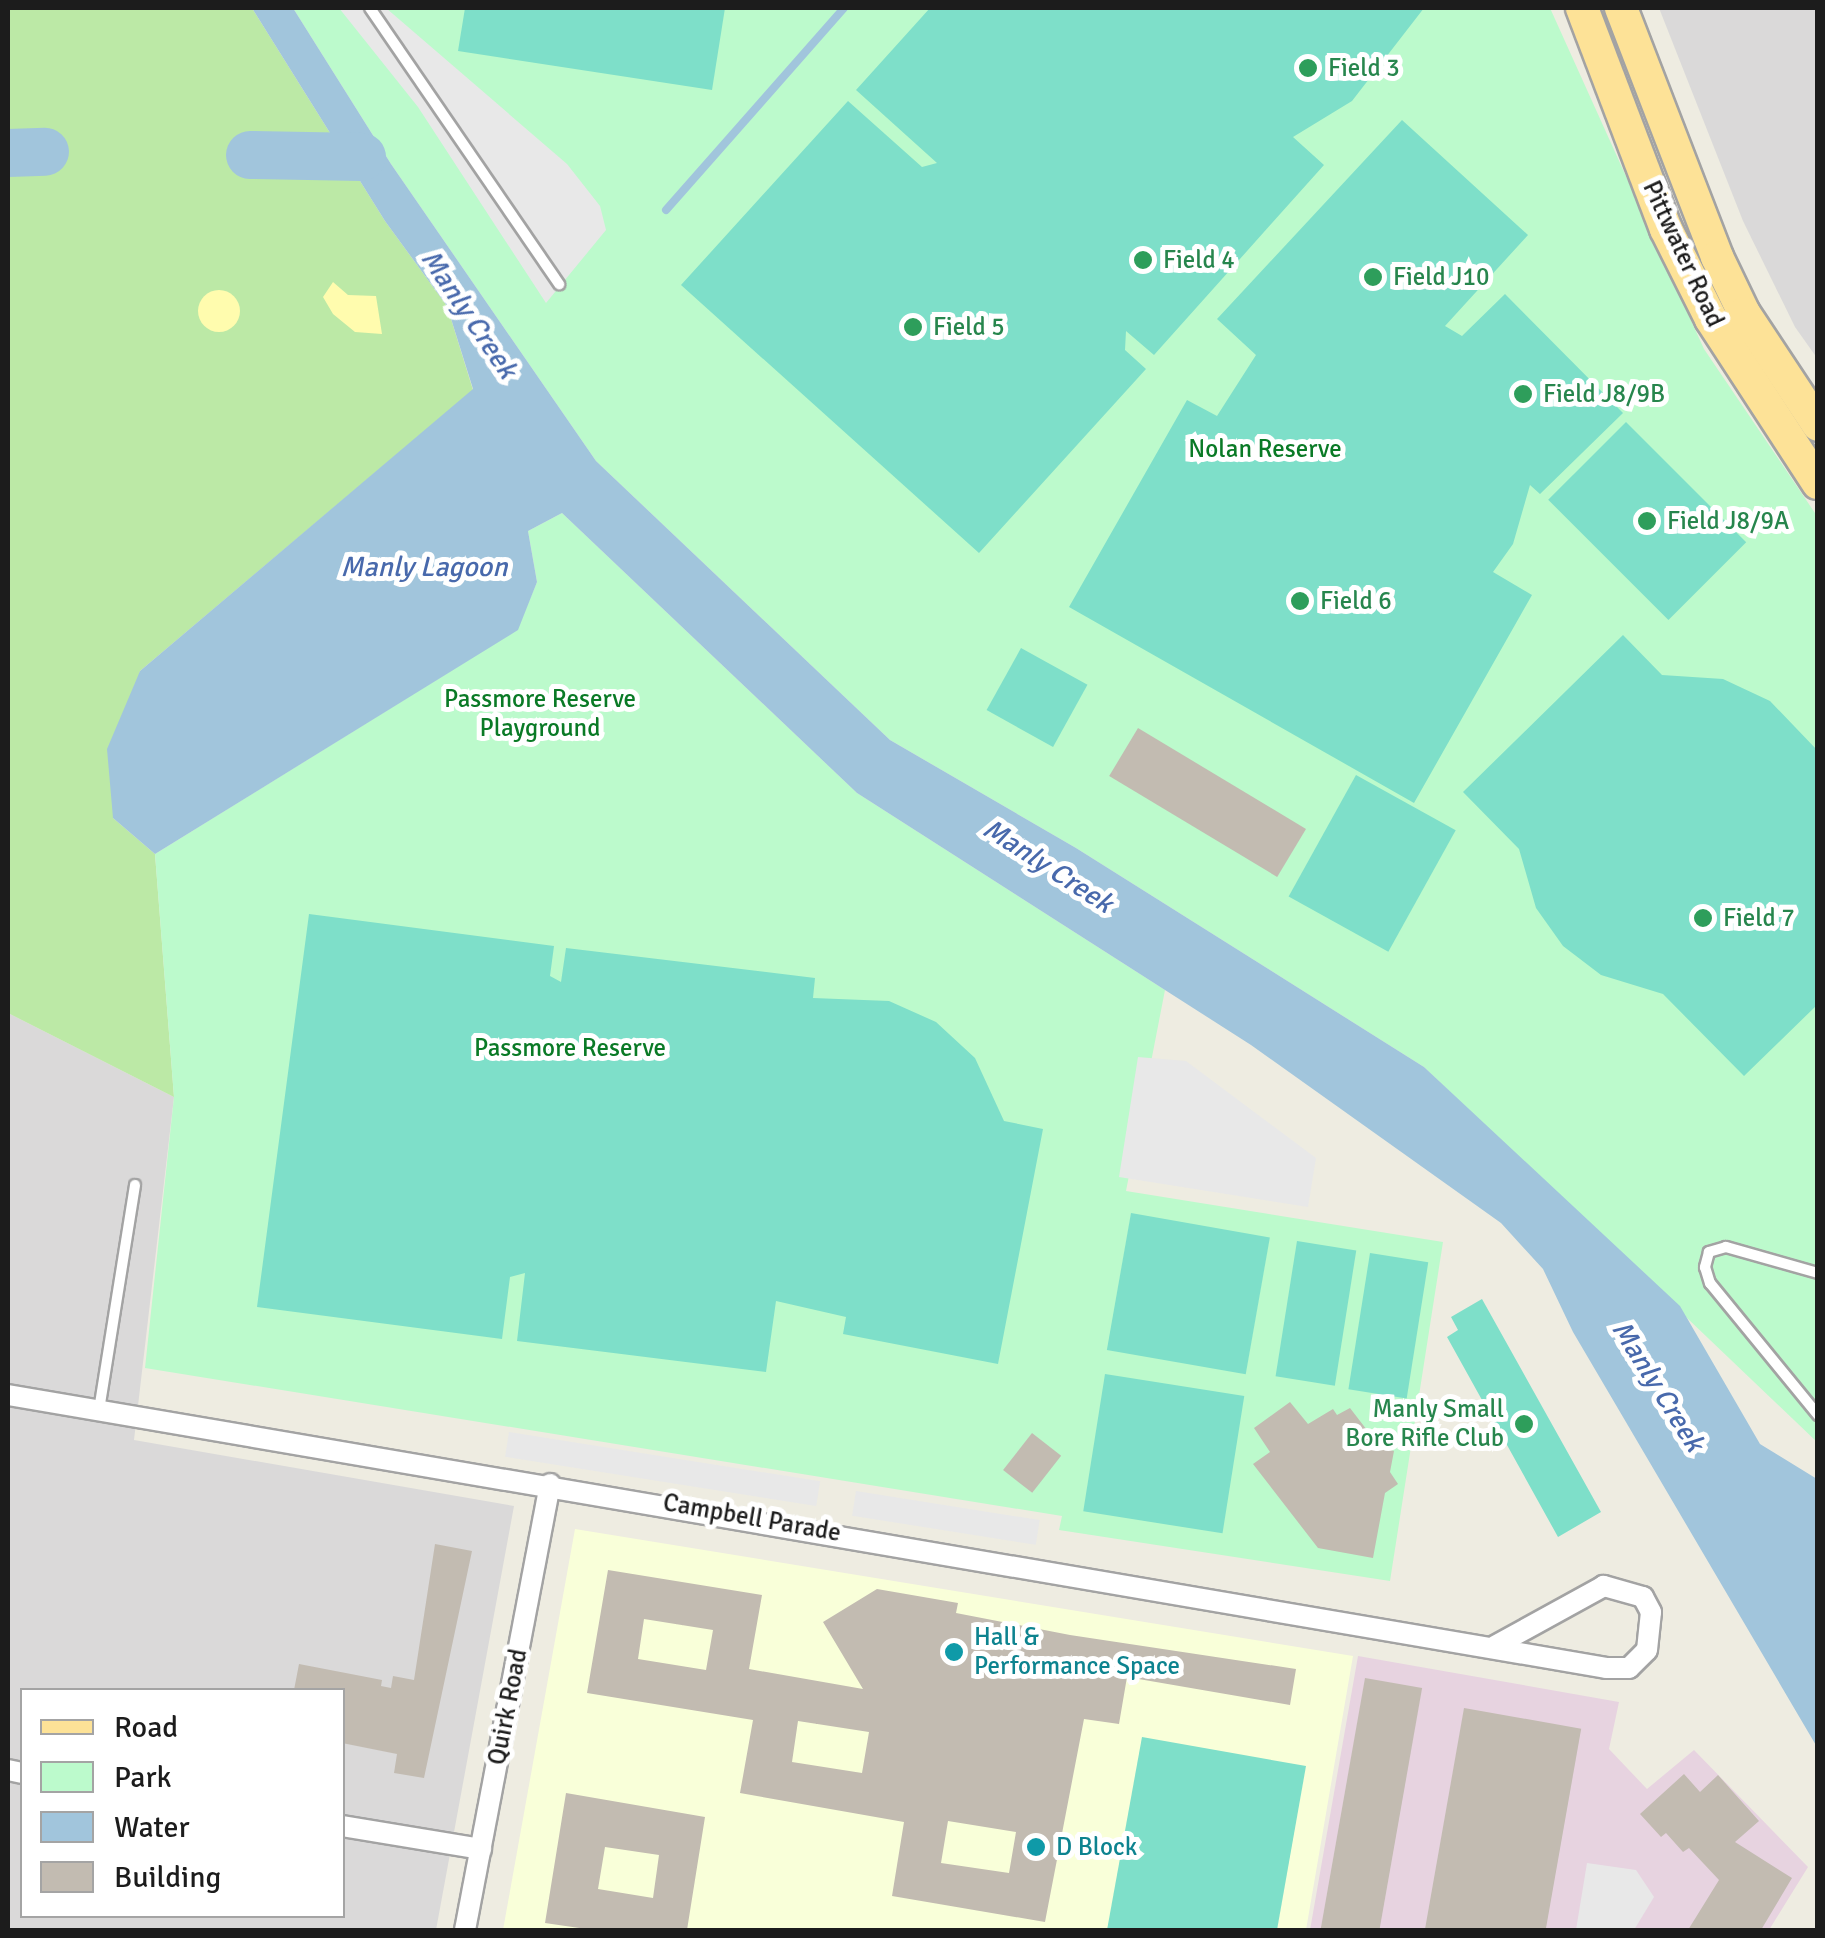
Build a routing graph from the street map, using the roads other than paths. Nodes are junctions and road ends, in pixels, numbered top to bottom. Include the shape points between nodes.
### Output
1 (370, 8) edge
2 (1582, 8) edge
3 (1620, 8) edge
4 (559, 284) dead end
5 (1811, 430) edge
6 (1818, 483) edge
7 (135, 1185) dead end
8 (1818, 1273) edge
9 (8, 1395) edge
10 (99, 1410) junction
11 (1818, 1415) edge
12 (550, 1484) junction
13 (1495, 1646) junction
14 (345, 1826) edge
15 (481, 1849) junction
16 (464, 1930) edge

1 - 4 lane
2 - 5 main road, Pittwater Road via 1666,228 1711,319
3 - 5 main road, Pittwater Road via 1716,257
5 - 6 main road, Pittwater Road
7 - 10 lane
8 - 11 lane via 1726,1247 1709,1252 1705,1266 1710,1283
9 - 10 street, Campbell Parade
10 - 12 street, Campbell Parade
12 - 13 street, Campbell Parade
12 - 15 street, Quirk Road
13 - 13 street, Campbell Parade via 1628,1668 1653,1625 1643,1597 1624,1589 1585,1593
14 - 15 street
15 - 16 street, Quirk Road

